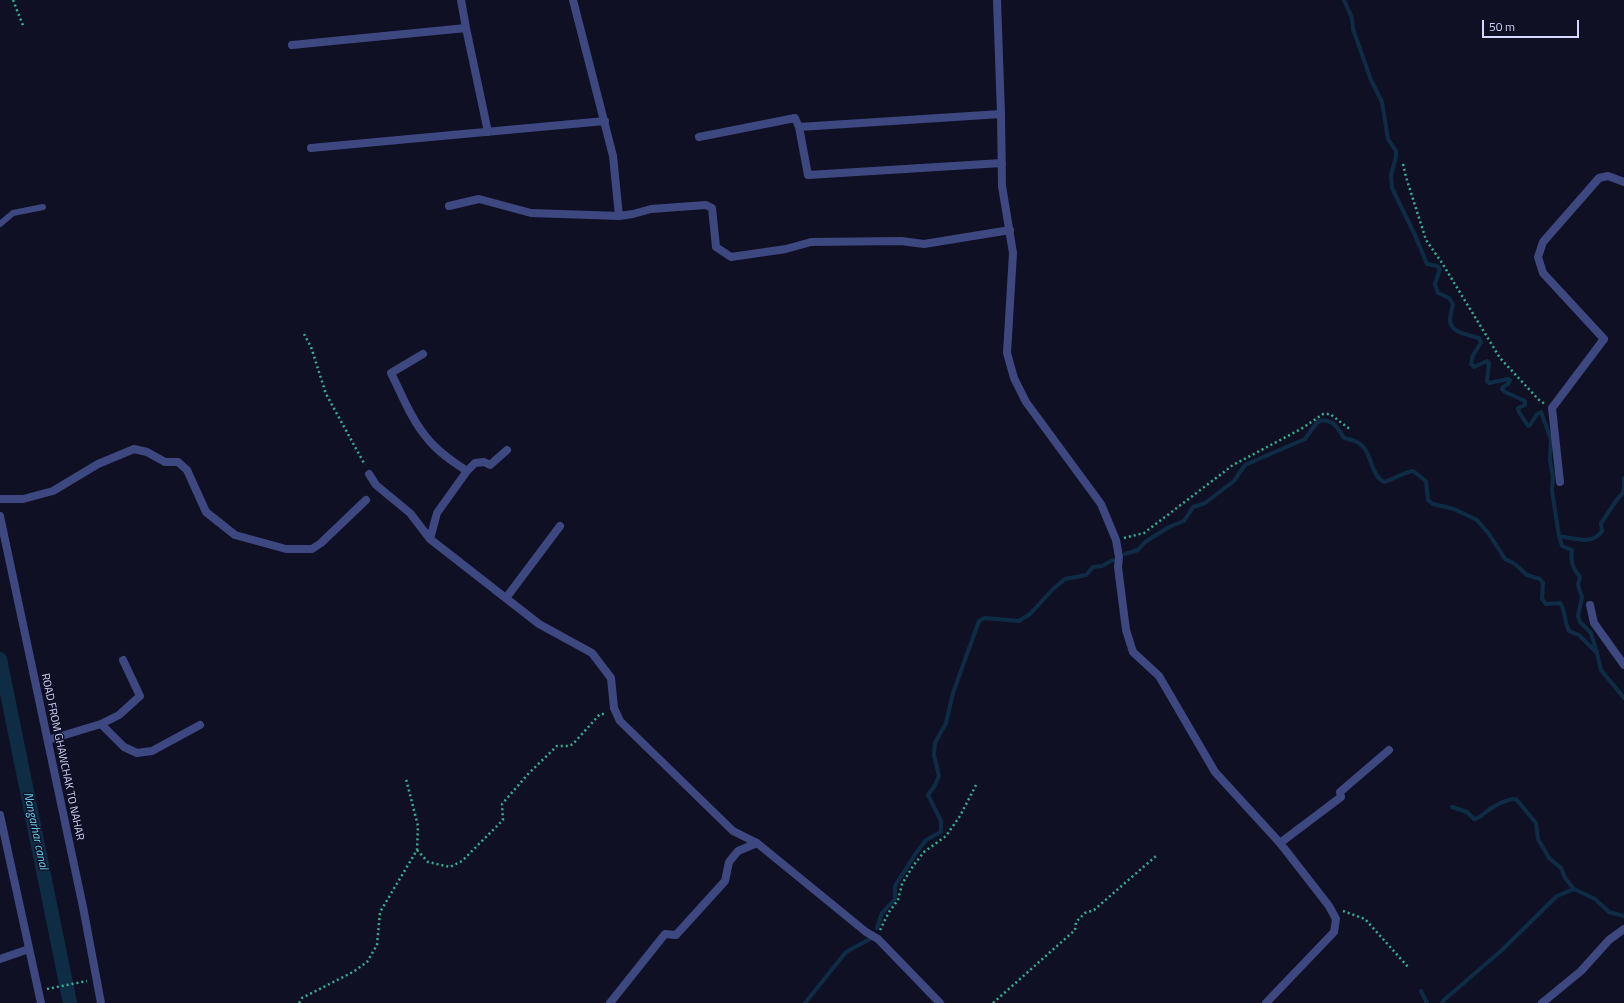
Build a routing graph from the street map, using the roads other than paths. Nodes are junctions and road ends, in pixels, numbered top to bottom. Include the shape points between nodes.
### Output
1 (461, 0) edge
2 (573, 0) edge
3 (997, 0) edge
4 (466, 28) junction
5 (292, 45) dead end
6 (1002, 114) junction
7 (605, 121) junction
8 (800, 127) junction
9 (488, 132) junction
10 (699, 137) dead end
11 (311, 148) dead end
12 (1002, 163) junction
13 (1624, 182) edge
14 (449, 206) dead end
15 (43, 207) dead end
16 (619, 216) junction
17 (0, 224) edge
18 (1010, 230) junction
19 (423, 354) dead end
20 (507, 450) dead end
21 (467, 471) junction
22 (369, 474) road end
23 (1560, 482) dead end
24 (0, 499) edge
25 (366, 500) dead end
26 (0, 516) edge
27 (560, 526) dead end
28 (430, 539) junction
29 (506, 598) junction
30 (1590, 605) dead end
31 (123, 660) dead end
32 (1624, 665) edge
33 (101, 724) junction
34 (200, 725) dead end
35 (48, 740) junction
36 (1389, 750) dead end
37 (0, 814) edge
38 (758, 843) junction
39 (1280, 843) junction
40 (1624, 929) edge
41 (30, 949) junction
42 (0, 959) edge
43 (41, 1003) edge
44 (101, 1003) edge
45 (610, 1003) edge
46 (940, 1003) edge
47 (1266, 1003) edge
48 (1542, 1003) edge

1 - 4 street
2 - 7 street
3 - 6 street
4 - 5 street
4 - 9 street
6 - 8 street
6 - 12 street
7 - 9 street
7 - 16 street via 613,156
8 - 10 street via 795,118
8 - 12 street via 808,175
9 - 11 street
12 - 18 street via 1002,186
13 - 23 street via 1608,176 1599,178 1543,242 1538,257 1543,273 1604,339 1552,408
14 - 16 street via 479,199 531,213
15 - 17 lane via 13,213
16 - 18 street via 651,209 706,205 712,208 716,247 731,257 786,249 811,242 901,241 924,244
18 - 39 street via 1013,253 1007,353 1014,378 1026,402 1101,504 1116,540 1126,630 1133,652 1158,676 1215,772
19 - 21 street via 391,373 426,438 445,456
20 - 21 street via 490,465 484,462 475,463
21 - 28 street via 437,513
22 - 28 street via 376,485 410,513
24 - 25 street via 23,499 53,490 98,464 134,449 147,452 165,462 178,462 187,470 206,512 235,535 286,549 312,549
26 - 35 street, ROAD FROM GHAWCHAK TO NAHAR
27 - 29 street
28 - 29 street
29 - 38 street via 539,624 592,653 611,678 614,708 620,722 733,831
30 - 32 street via 1594,623
31 - 33 street via 140,696 119,714
33 - 34 street via 124,747 137,753 152,751
33 - 35 street
35 - 44 street, ROAD FROM GHAWCHAK TO NAHAR
36 - 39 street via 1340,792 1341,797
37 - 41 street
38 - 45 street via 738,851 729,862 725,881 676,935 665,934
38 - 46 street via 866,932 878,939
39 - 47 street via 1329,906 1336,919 1334,932
40 - 48 street via 1609,940 1581,971
41 - 42 street
41 - 43 street

